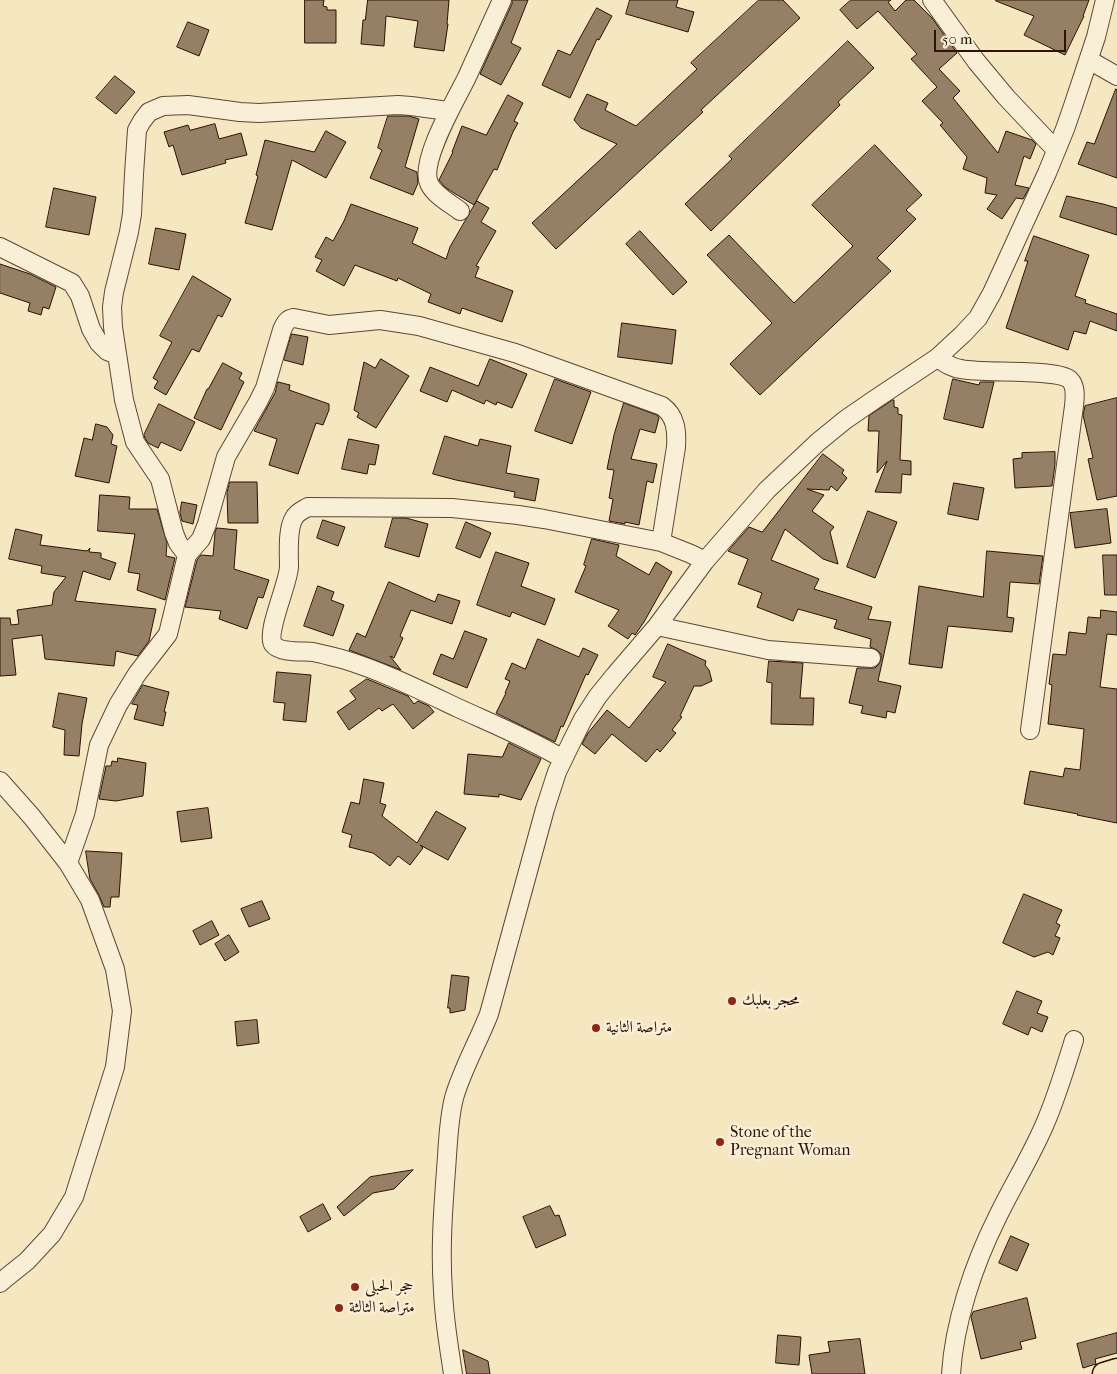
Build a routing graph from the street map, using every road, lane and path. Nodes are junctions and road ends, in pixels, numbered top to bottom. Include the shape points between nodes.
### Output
1 (502, 0) edge
2 (932, 0) edge
3 (1105, 0) edge
4 (1088, 60) junction
5 (1117, 76) edge
6 (448, 111) junction
7 (1056, 150) junction
8 (460, 211) dead end
9 (0, 247) edge
10 (117, 355) junction
11 (937, 358) junction
12 (661, 542) junction
13 (187, 555) junction
14 (705, 561) junction
15 (657, 626) junction
16 (871, 658) dead end
17 (1030, 730) dead end
18 (564, 759) junction
19 (0, 781) edge
20 (68, 863) junction
21 (1074, 1040) dead end
22 (0, 1283) edge
23 (1117, 1370) edge
24 (453, 1374) edge
25 (951, 1374) edge
26 (1104, 1374) edge

1 - 6 street
2 - 7 street via 976,61
3 - 4 street
4 - 5 street
4 - 7 street
6 - 8 street via 429,161 427,178 434,191
6 - 10 street via 398,106 259,113 188,105 163,106 150,112 137,130 130,232 114,292 112,308
7 - 11 street via 978,318
9 - 10 street via 72,283 99,343
10 - 13 street via 124,400 136,442 160,479 174,533
11 - 14 street via 818,442 767,490
11 - 17 street via 962,370 1062,376 1070,379 1075,393
12 - 13 street via 677,432 672,416 662,406 515,353 419,326 380,320 329,325 294,318 285,322 265,388 226,457 207,524 201,539
12 - 14 street
12 - 18 street via 544,518 476,509 308,507 294,518 288,572 272,627 275,646 326,655 371,670 484,718
13 - 20 street via 168,634 118,705 100,745 85,814
14 - 15 street
15 - 16 street via 768,650
15 - 18 street via 598,696
18 - 24 street via 545,809 489,1014 454,1096 450,1117 442,1263
19 - 20 street
20 - 22 street via 90,900 115,969 122,1011 115,1067 74,1197 52,1234 27,1261
21 - 25 street via 1045,1124 976,1266 958,1325
23 - 26 main road

